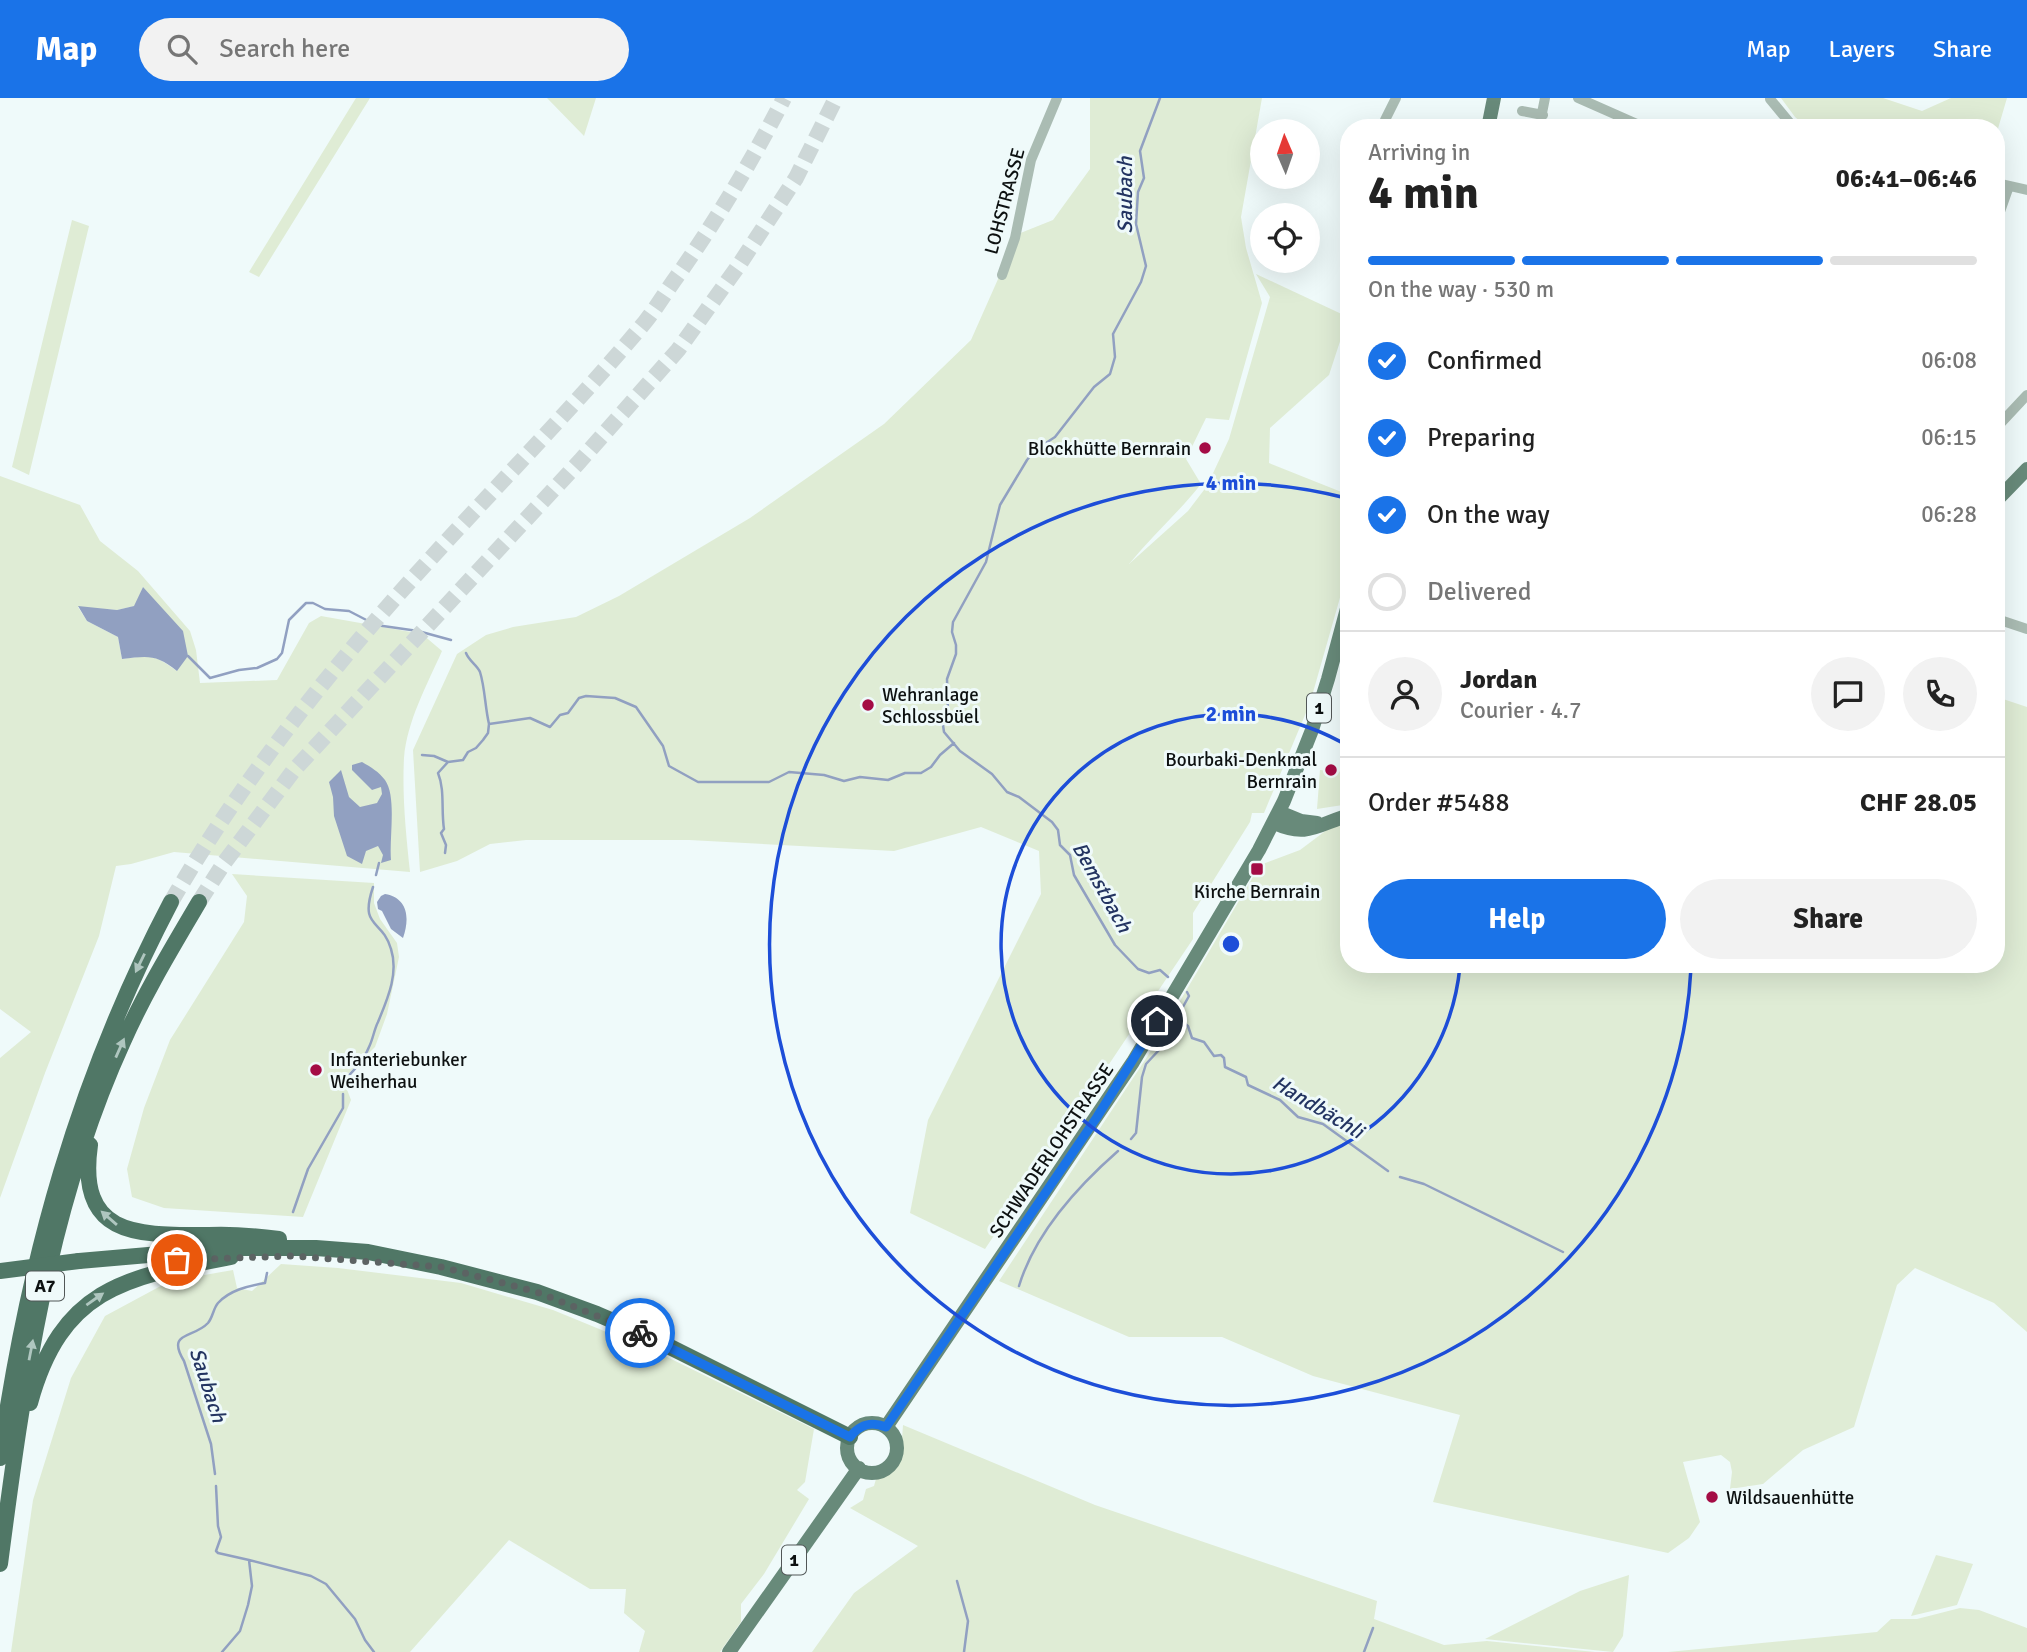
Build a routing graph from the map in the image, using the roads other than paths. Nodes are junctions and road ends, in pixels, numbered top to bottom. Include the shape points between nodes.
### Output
1 (1057, 98) edge
2 (1396, 98) edge
3 (1494, 98) edge
4 (1545, 98) edge
5 (1578, 98) edge
6 (1770, 99) edge
7 (1522, 111) dead end
8 (1543, 115) junction
9 (1386, 119) edge
10 (1490, 119) edge
11 (1542, 119) edge
12 (1626, 119) edge
13 (1787, 119) edge
14 (2005, 185) edge
15 (2009, 186) junction
16 (2027, 190) edge
17 (2005, 197) edge
18 (1002, 275) dead end
19 (2027, 395) edge
20 (2005, 418) edge
21 (2027, 469) edge
22 (2005, 492) edge
23 (2005, 622) edge
24 (2027, 629) edge
25 (1340, 634) edge
26 (1276, 817) junction
27 (1340, 819) edge
28 (171, 902) tunnel mouth
29 (199, 902) tunnel mouth
30 (95, 1111) junction
31 (368, 1252) junction
32 (231, 1257) junction
33 (78, 1265) junction
34 (442, 1267) junction
35 (0, 1271) edge
36 (0, 1280) edge
37 (24, 1315) junction
38 (0, 1381) edge
39 (886, 1427) junction
40 (850, 1437) junction
41 (6, 1462) edge
42 (859, 1468) junction
43 (0, 1564) edge
44 (729, 1652) edge

1 - 18 street, LOHSTRASSE via 1031,160 1015,238
2 - 9 street
3 - 10 main road
4 - 8 street
5 - 12 street
6 - 13 street
7 - 8 street
8 - 11 street
14 - 15 street
15 - 16 street
15 - 17 street
19 - 20 street
21 - 22 main road
23 - 24 street
25 - 26 main road, 1 via 1311,730
26 - 27 main road via 1289,830 1300,831
26 - 39 main road, SCHWADERLOHSTRASSE / 1 via 1133,1062
28 -> 37 highway, A7 via 118,1012 81,1104
30 -> 29 highway, A7 via 122,1042
31 -> 30 highway, A7 via 254,1236 160,1235 122,1228 100,1209 89,1185
41 -> 30 highway, A7 via 67,1197
31 - 33 highway, A7 via 249,1248
31 - 34 highway, A7
32 - 33 highway, A7
32 - 34 highway, A7 via 312,1256
41 -> 32 highway, A7 via 42,1366 59,1334 82,1309 132,1279
33 - 35 highway, A7, bridge
33 - 36 highway, A7
34 - 40 highway via 537,1292 597,1314
37 - 38 highway, A7
37 - 41 highway, A7
39 - 40 main road via 862,1425
39 - 42 main road via 897,1444 895,1458 883,1470
40 - 42 main road via 849,1458
41 - 43 highway, A7
42 - 44 main road, 1

